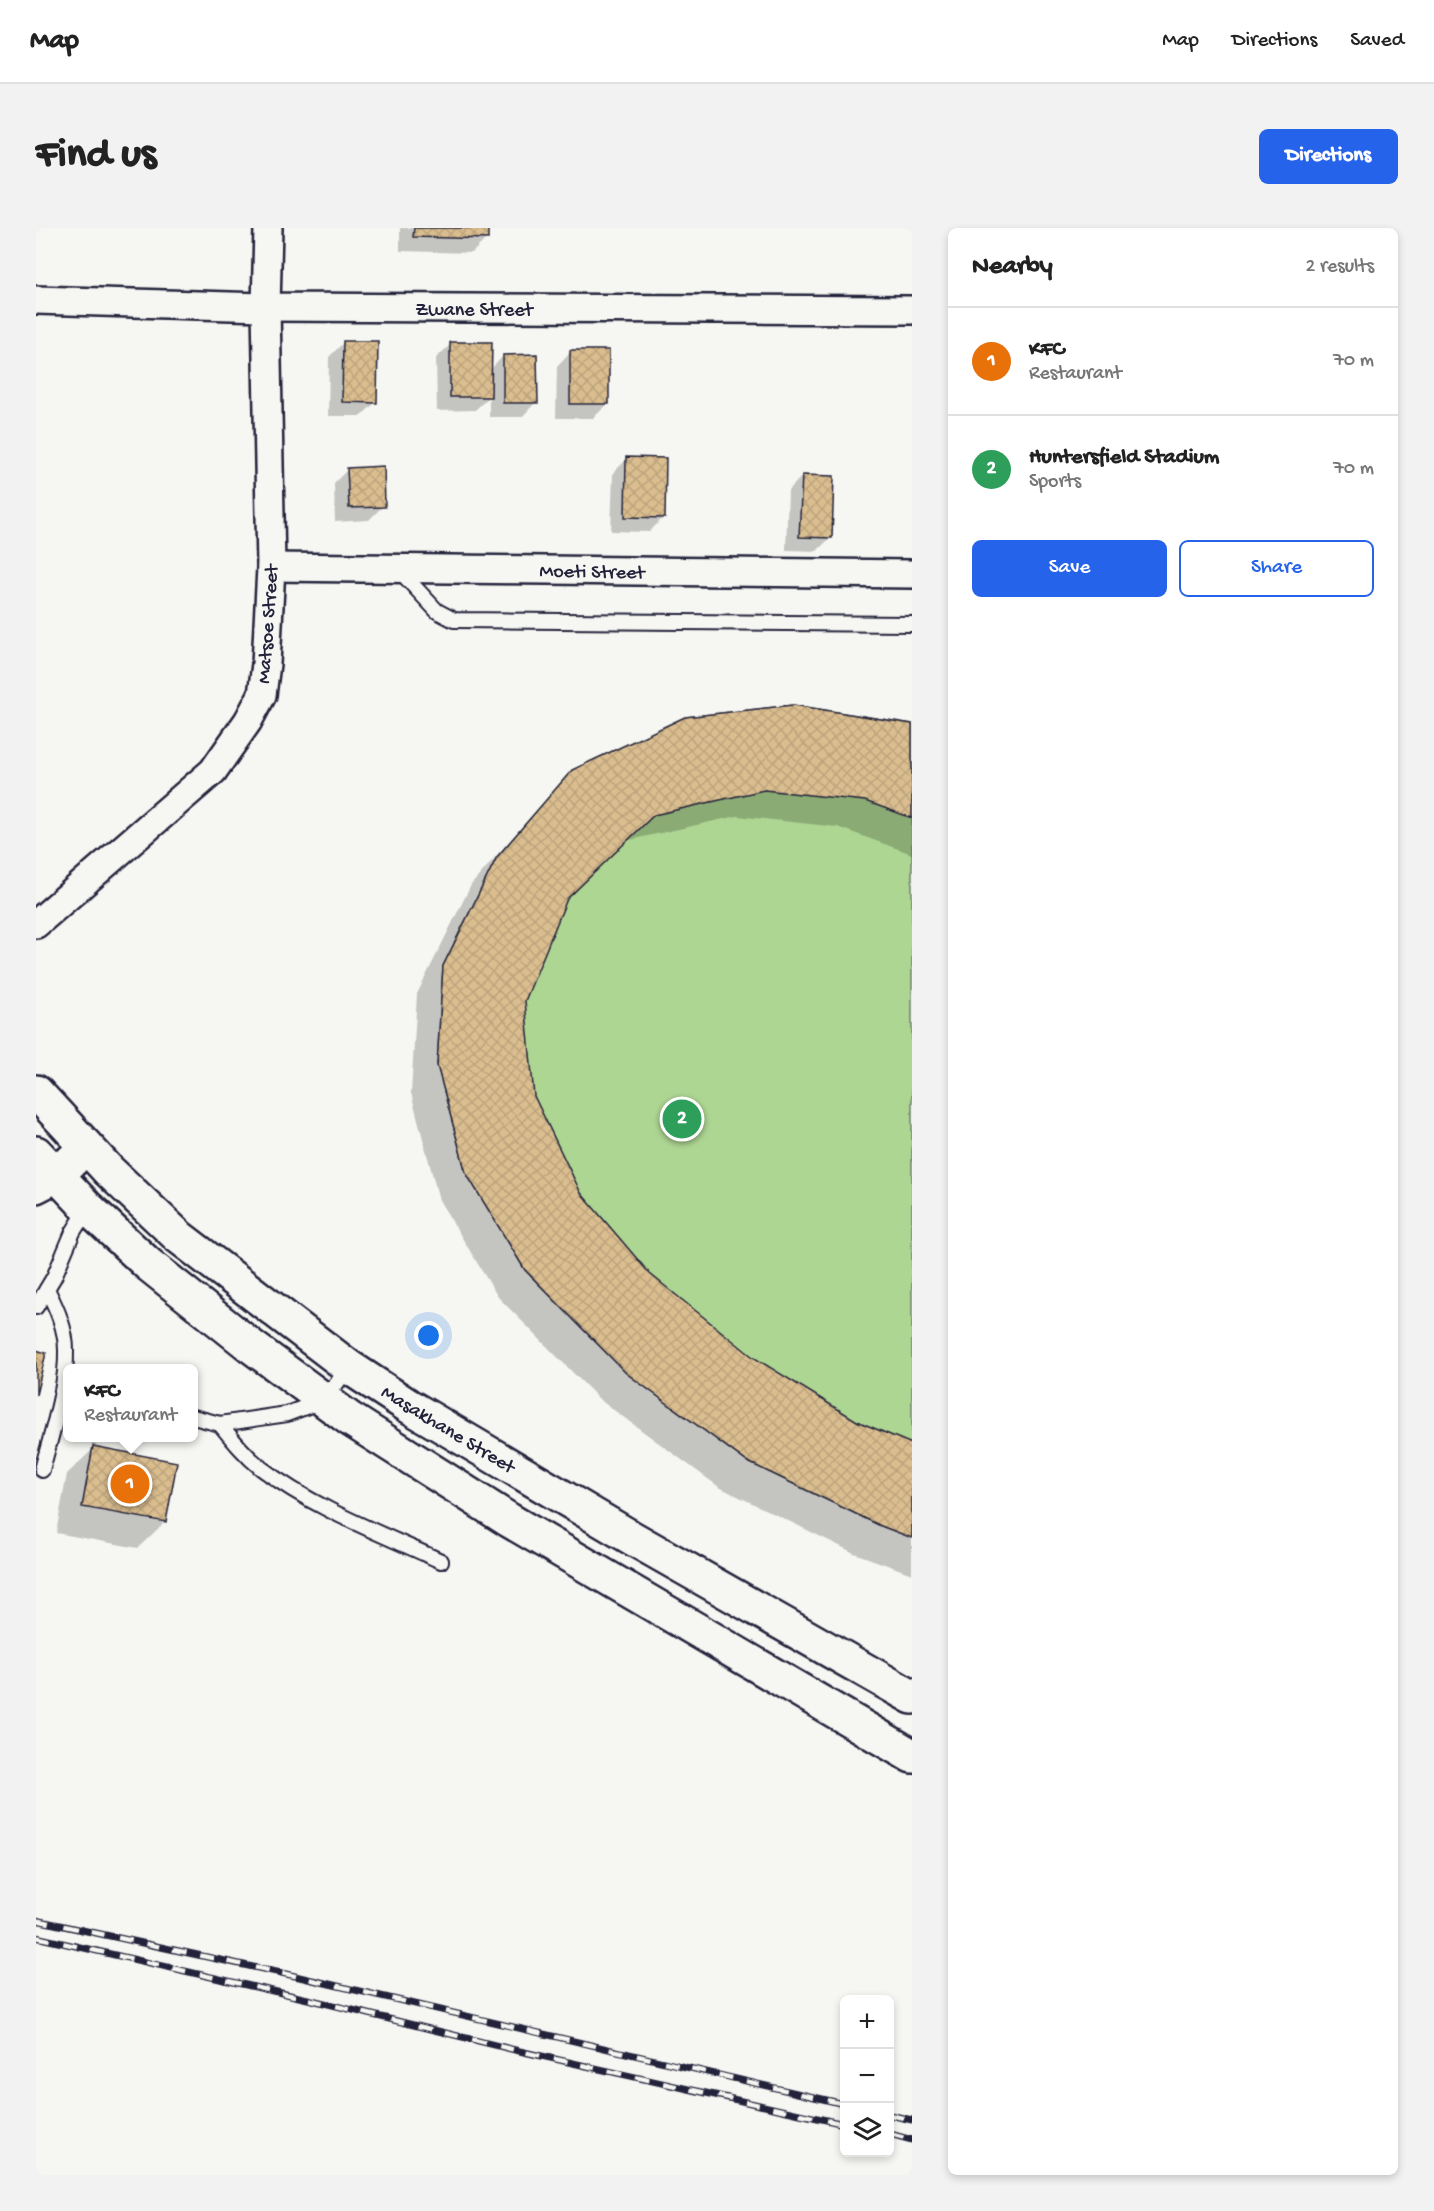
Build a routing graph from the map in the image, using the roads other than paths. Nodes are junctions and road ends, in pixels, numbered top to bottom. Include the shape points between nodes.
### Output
1 (268, 228) edge
2 (36, 300) edge
3 (266, 307) junction
4 (912, 310) edge
5 (271, 567) junction
6 (398, 568) junction
7 (912, 574) edge
8 (912, 624) edge
9 (36, 924) edge
10 (36, 1092) edge
11 (86, 1147) junction
12 (43, 1172) edge
13 (88, 1208) junction
14 (47, 1289) junction
15 (36, 1307) edge
16 (66, 1364) edge
17 (349, 1367) junction
18 (63, 1390) edge
19 (324, 1400) junction
20 (198, 1419) edge
21 (220, 1424) junction
22 (42, 1470) dead end
23 (441, 1561) dead end
24 (912, 1697) edge
25 (912, 1756) edge

1 - 3 street, Matsoe Street
2 - 3 street, Zwane Street
3 - 4 street, Zwane Street
3 - 5 street, Matsoe Street
5 - 6 street, Moeti Street
5 - 9 street, Matsoe Street via 262,694 248,721 213,771
6 - 7 street, Moeti Street
6 - 8 lane via 437,611 454,620
10 - 11 main road, Masakhane Street
11 - 12 main road
11 - 17 main road, Masakhane Street via 216,1268
12 - 13 main road
13 - 14 lane
13 - 19 main road via 197,1305
14 - 15 lane
14 - 16 lane via 62,1325
17 - 19 lane
17 - 24 main road, Masakhane Street via 632,1538
18 - 22 lane
19 - 21 lane via 287,1414
19 - 25 main road via 509,1520
20 - 21 lane
21 - 23 lane via 241,1450 292,1490

